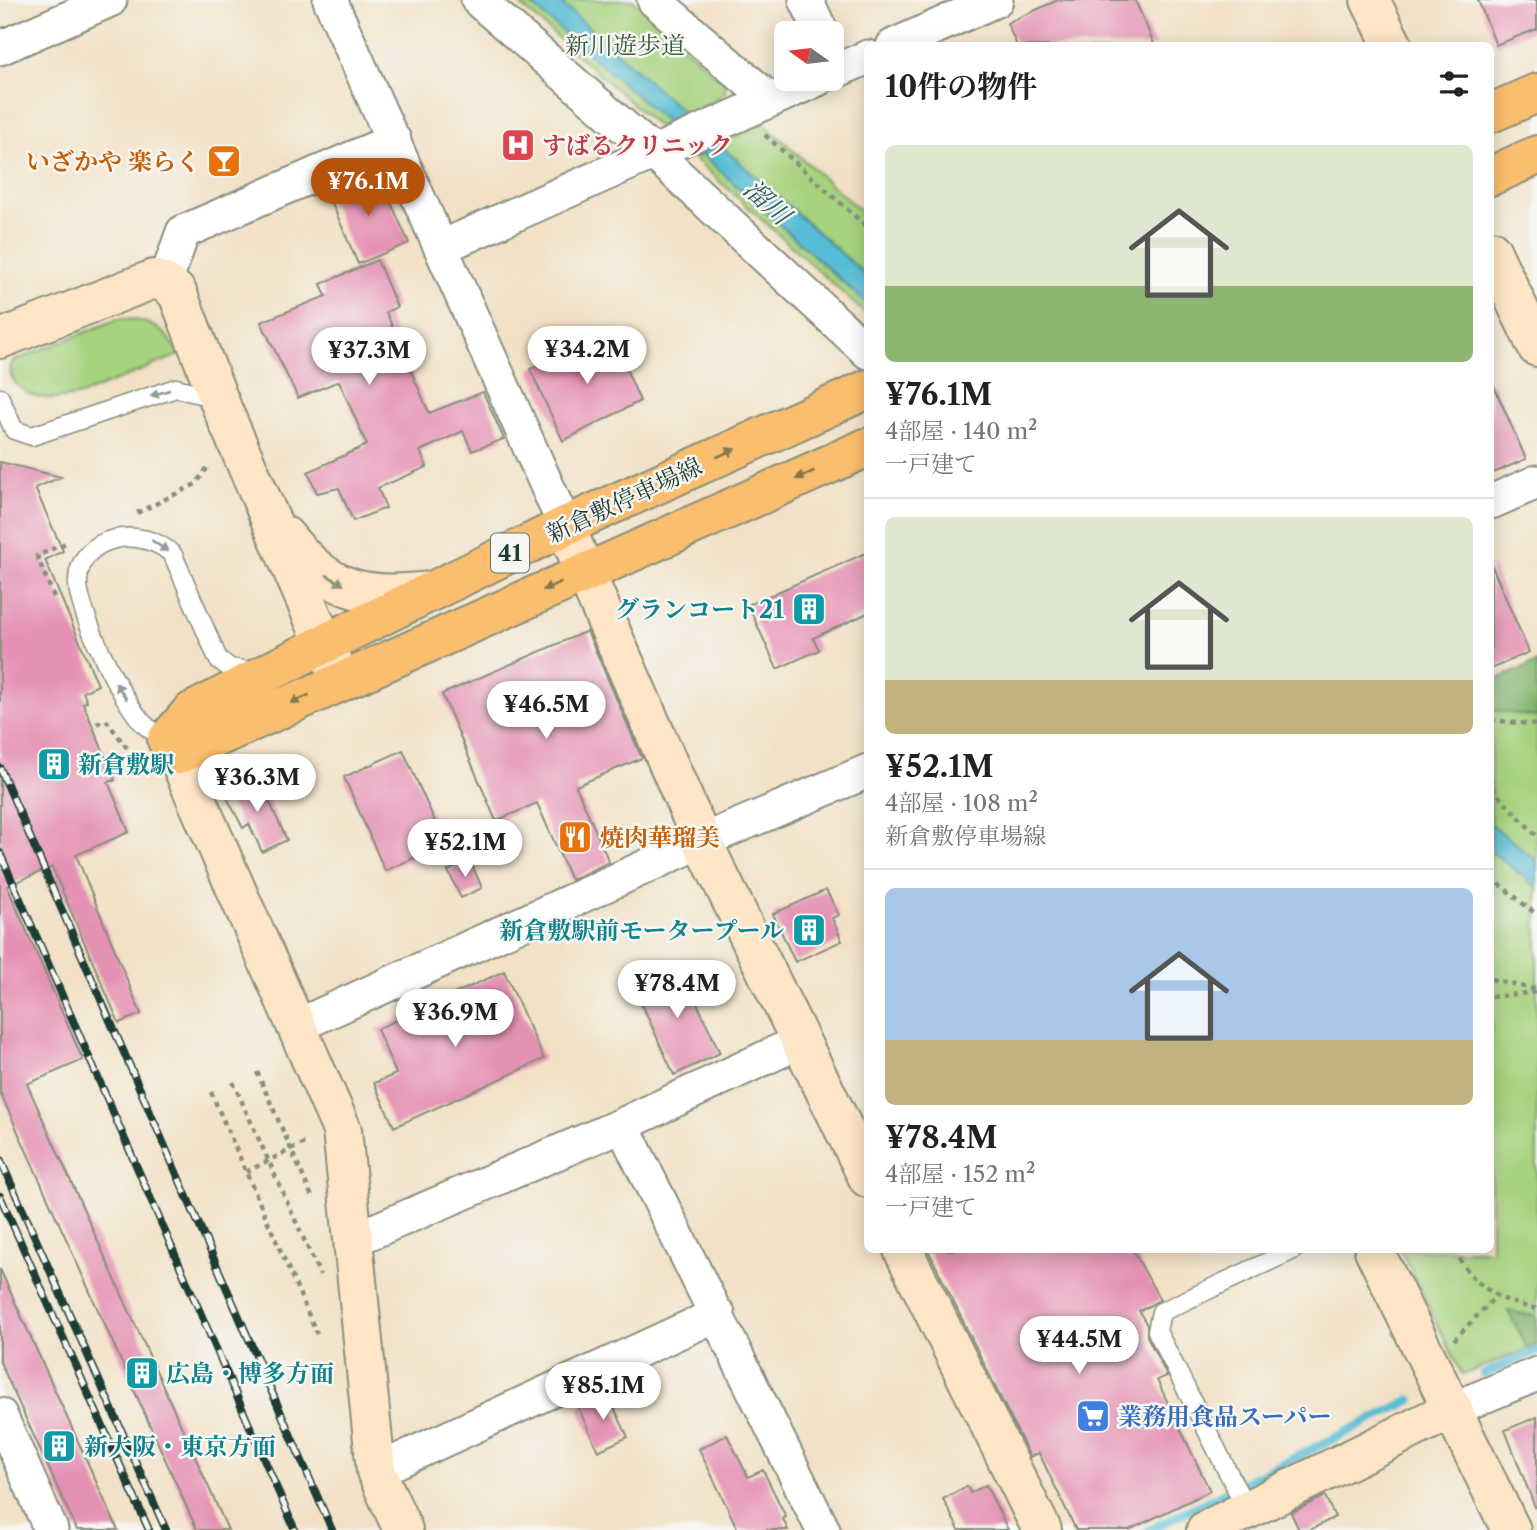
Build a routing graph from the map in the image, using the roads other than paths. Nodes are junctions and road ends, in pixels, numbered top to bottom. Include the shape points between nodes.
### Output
1 (330, 0) edge
2 (478, 0) edge
3 (654, 0) edge
4 (806, 0) edge
5 (996, 0) edge
6 (1370, 0) edge
7 (91, 4) edge
8 (816, 21) edge
9 (902, 42) edge
10 (1391, 42) edge
11 (0, 48) edge
12 (787, 91) edge
13 (1537, 93) edge
14 (747, 111) junction
15 (1494, 112) edge
16 (394, 140) junction
17 (666, 147) junction
18 (1537, 155) edge
19 (1494, 175) edge
20 (442, 247) junction
21 (1494, 256) edge
22 (165, 283) junction
23 (0, 339) edge
24 (1537, 347) edge
25 (864, 348) edge
26 (864, 391) edge
27 (0, 398) edge
28 (222, 408) junction
29 (864, 449) edge
30 (1537, 482) edge
31 (1494, 501) edge
32 (269, 516) junction
33 (565, 526) junction
34 (586, 571) junction
35 (432, 591) junction
36 (324, 644) junction
37 (270, 672) junction
38 (340, 680) junction
39 (172, 748) junction
40 (864, 773) edge
41 (702, 841) junction
42 (297, 1026) junction
43 (801, 1041) junction
44 (622, 1125) junction
45 (864, 1170) edge
46 (353, 1240) junction
47 (904, 1253) edge
48 (1287, 1253) edge
49 (1375, 1253) edge
50 (718, 1314) junction
51 (1537, 1374) edge
52 (1453, 1409) junction
53 (0, 1415) edge
54 (376, 1471) junction
55 (1240, 1496) junction
56 (51, 1530) edge
57 (403, 1530) edge
58 (823, 1530) edge
59 (1042, 1530) edge
60 (1206, 1530) edge
61 (1511, 1530) edge

1 - 16 street
2 - 17 street
3 - 14 street
4 - 8 street
5 - 9 street
6 - 10 street
7 - 11 street
12 - 14 street
13 - 15 main road
14 - 17 street
16 - 20 street
16 - 22 street via 183,232
17 - 20 street
17 - 25 street
18 - 19 main road
20 - 33 street
21 - 24 street
22 - 23 street via 154,279
22 - 28 street via 177,292
33 -> 26 main road, 新倉敷停車場線 / 41
28 -> 27 lane via 204,395 176,388 32,436 14,430
28 - 32 street
29 -> 34 main road, 新倉敷停車場線 / 41
30 - 31 street
32 -> 35 street via 301,556 341,584 385,596
32 - 36 street
33 - 34 street
33 - 35 main road, 新倉敷停車場線 / 41
34 -> 38 main road, 新倉敷停車場線 / 41
34 - 41 street
35 - 36 main road, 新倉敷停車場線 / 41
36 - 37 main road, 新倉敷停車場線 / 41
36 - 38 street
37 - 39 main road, 新倉敷停車場線 / 41 via 191,712
39 -> 37 lane via 144,724 114,681 81,601 81,565 92,551 115,539 160,542 173,555 218,659 230,668
38 -> 39 main road, 新倉敷停車場線 / 41
39 - 42 street
40 - 41 street
41 - 42 street
41 - 43 street
42 - 46 street via 340,1125
43 - 44 street
43 - 45 street
44 - 46 street
44 - 50 street
46 - 54 street
47 - 59 street
48 - 55 lane via 1161,1312 1157,1331
49 - 52 street
50 - 54 street
50 - 58 street
51 - 52 street
52 - 55 street
52 - 61 street
53 - 56 street
54 - 57 street
55 - 60 street

